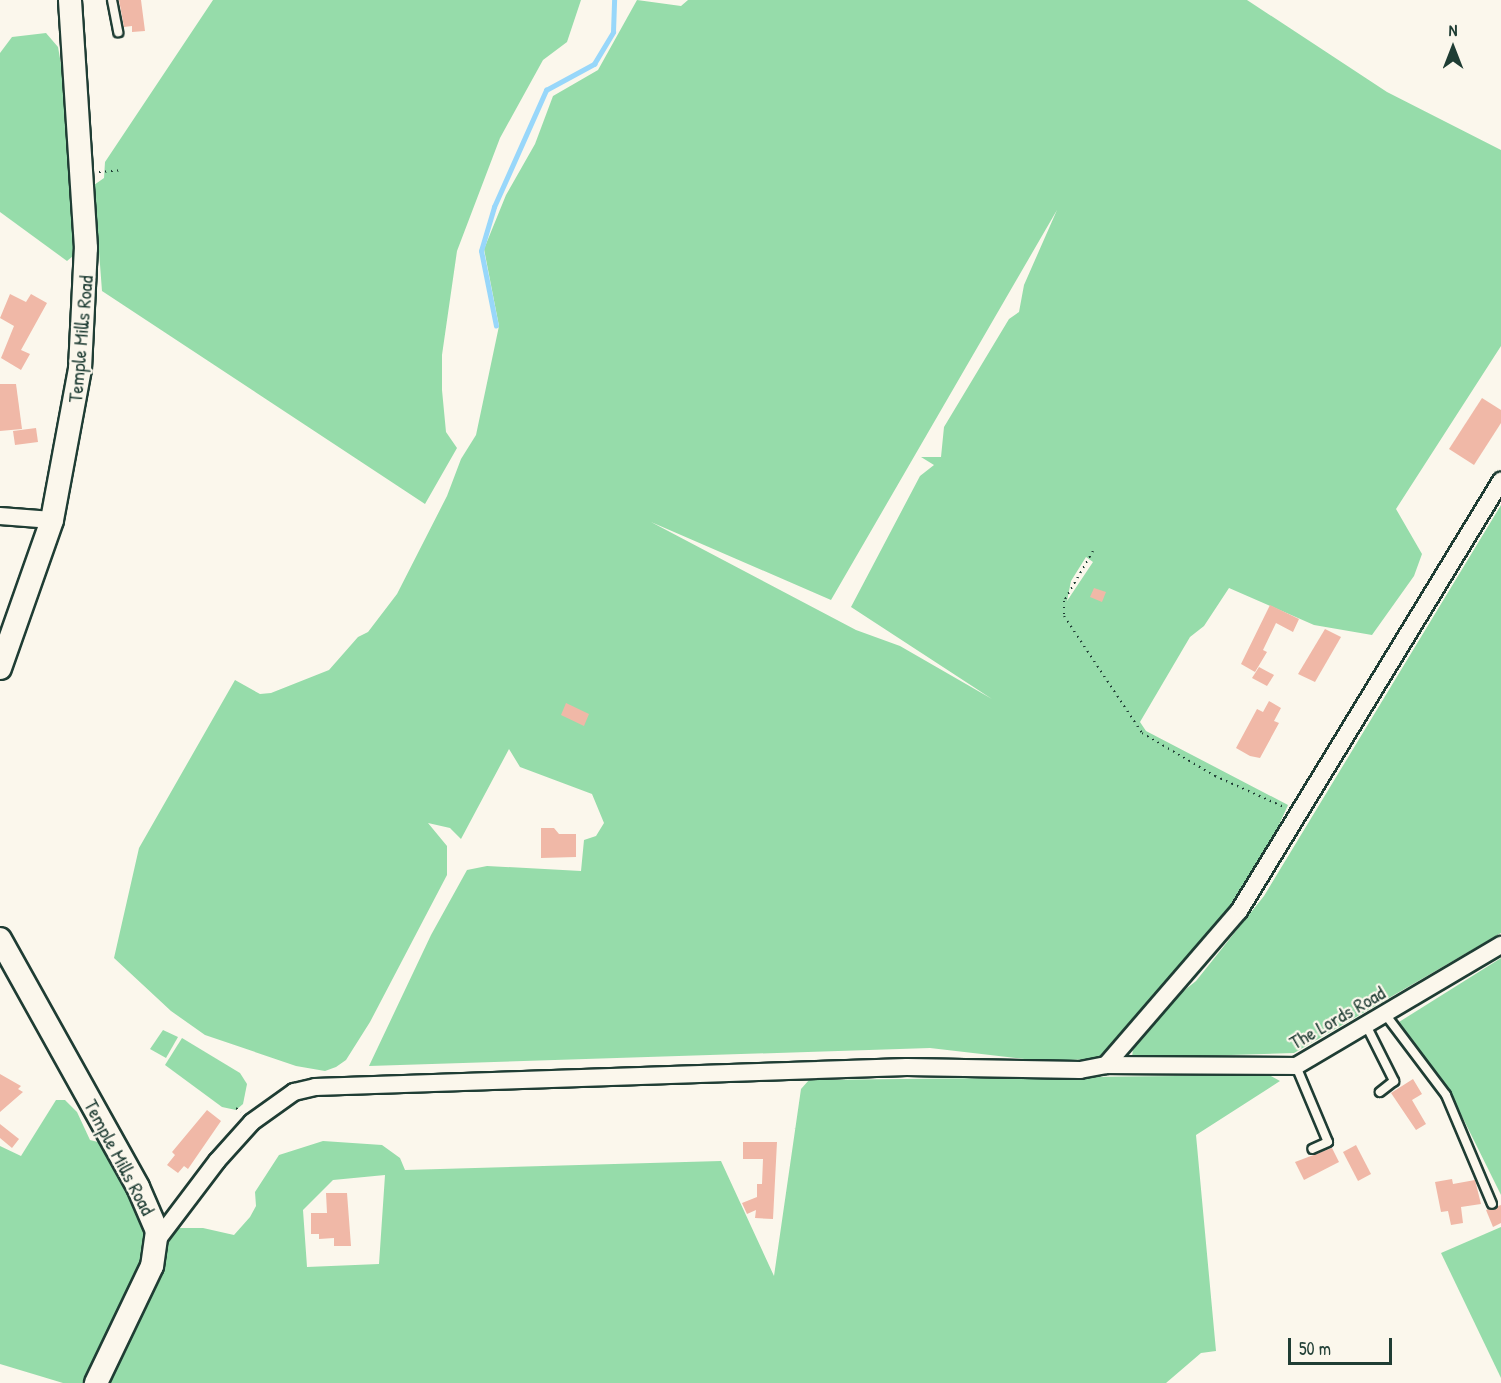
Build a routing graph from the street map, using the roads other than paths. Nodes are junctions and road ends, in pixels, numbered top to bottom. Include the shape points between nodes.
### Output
1 (70, 0) edge
2 (112, 0) edge
3 (118, 33) dead end
4 (1501, 481) edge
5 (0, 516) edge
6 (52, 520) junction
7 (0, 668) edge
8 (0, 939) edge
9 (1501, 945) edge
10 (1385, 1014) junction
11 (1366, 1025) junction
12 (1106, 1065) junction
13 (1296, 1066) junction
14 (1380, 1092) dead end
15 (1312, 1149) dead end
16 (1492, 1204) dead end
17 (158, 1239) junction
18 (96, 1383) edge

1 - 6 street, Temple Mills Road via 87,282 76,396
2 - 3 lane
4 - 12 street via 1239,911
5 - 6 street
6 - 7 street, Temple Mills Road
8 - 17 street, Temple Mills Road via 138,1187
9 - 10 street, The Lords Road
10 - 11 street, The Lords Road
10 - 16 lane via 1446,1095
11 - 13 street, The Lords Road
11 - 14 lane via 1394,1081
12 - 13 street, The Lords Road
12 - 17 street, The Lords Road via 1080,1070 907,1067 315,1087 294,1092 252,1122
13 - 15 lane via 1328,1142
17 - 18 street, Temple Mills Road via 152,1266

